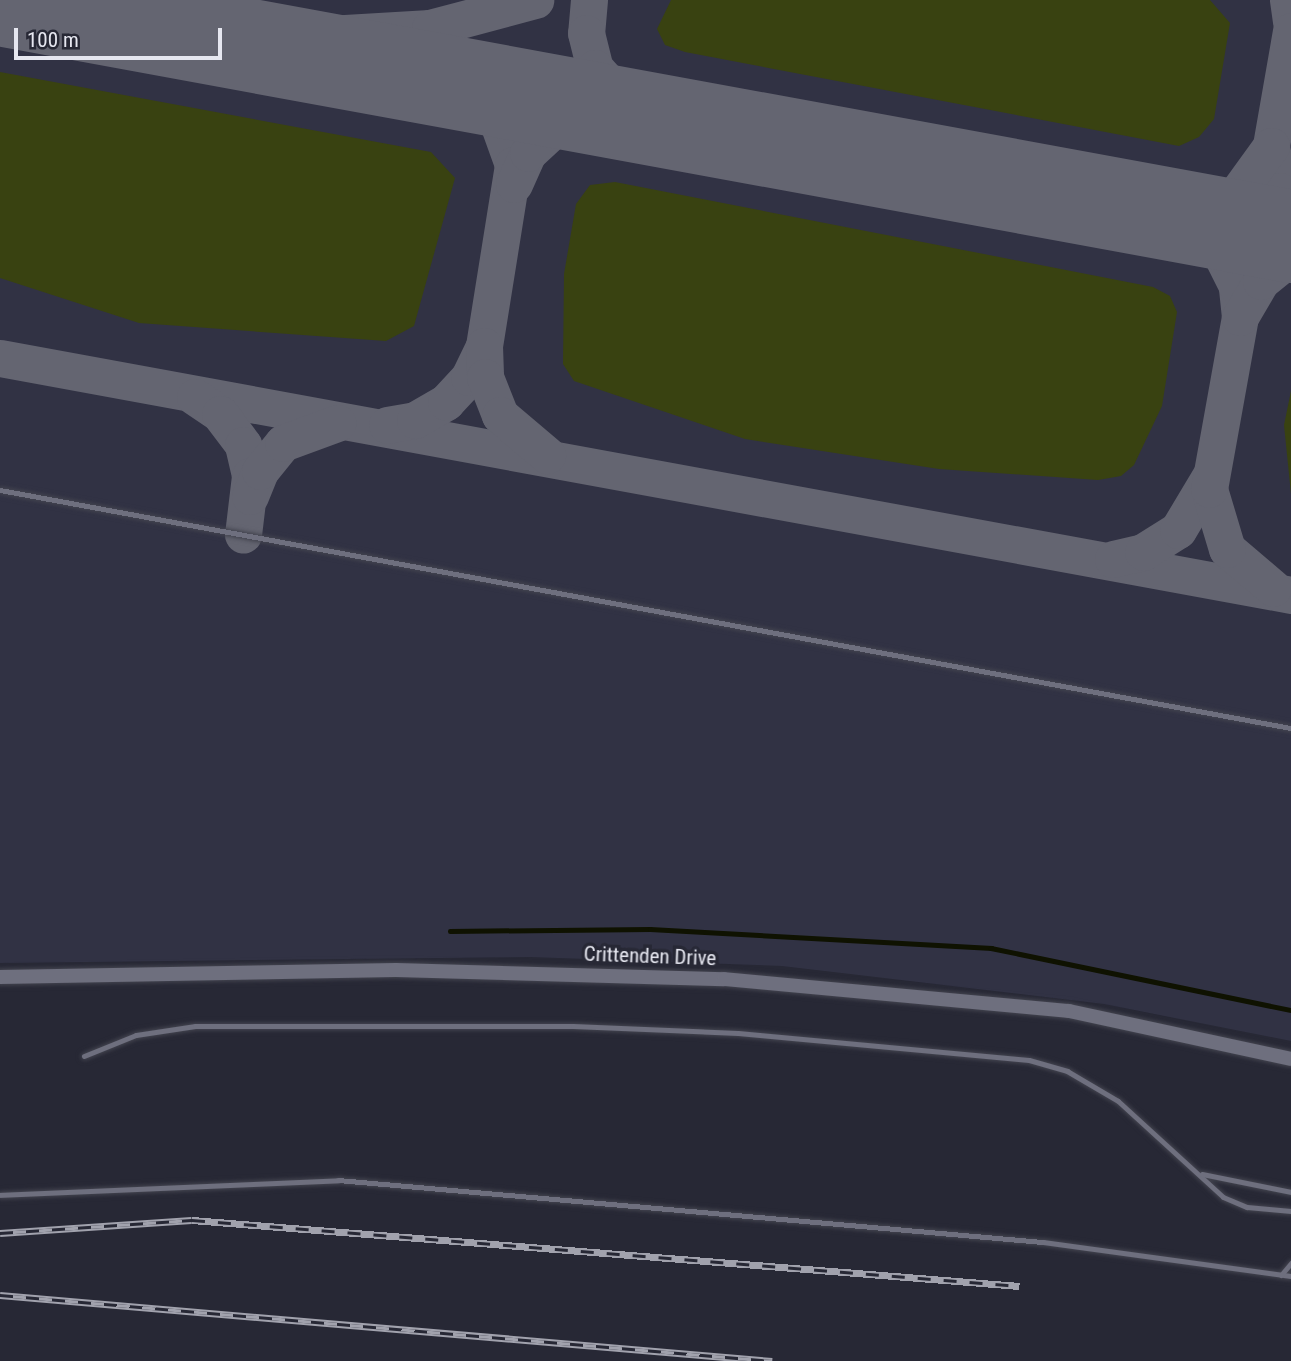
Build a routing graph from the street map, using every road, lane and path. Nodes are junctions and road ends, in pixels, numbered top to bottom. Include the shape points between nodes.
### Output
1 (0, 491) edge
2 (1291, 728) edge
3 (0, 977) edge
4 (84, 1056) dead end
5 (1291, 1059) edge
6 (1199, 1172) junction
7 (1291, 1192) edge
8 (0, 1195) edge
9 (1291, 1211) edge
10 (1291, 1263) edge
11 (1281, 1275) junction
12 (1291, 1276) edge

1 - 2 lane
3 - 5 street, Crittenden Drive via 396,970 724,979 1069,1011
4 - 6 lane via 136,1035 195,1026 573,1026 738,1033 1029,1060 1066,1071 1109,1094
6 - 7 lane via 1249,1188
6 - 9 lane via 1234,1203
8 - 11 lane via 338,1180 1043,1242
10 - 11 lane
11 - 12 lane

